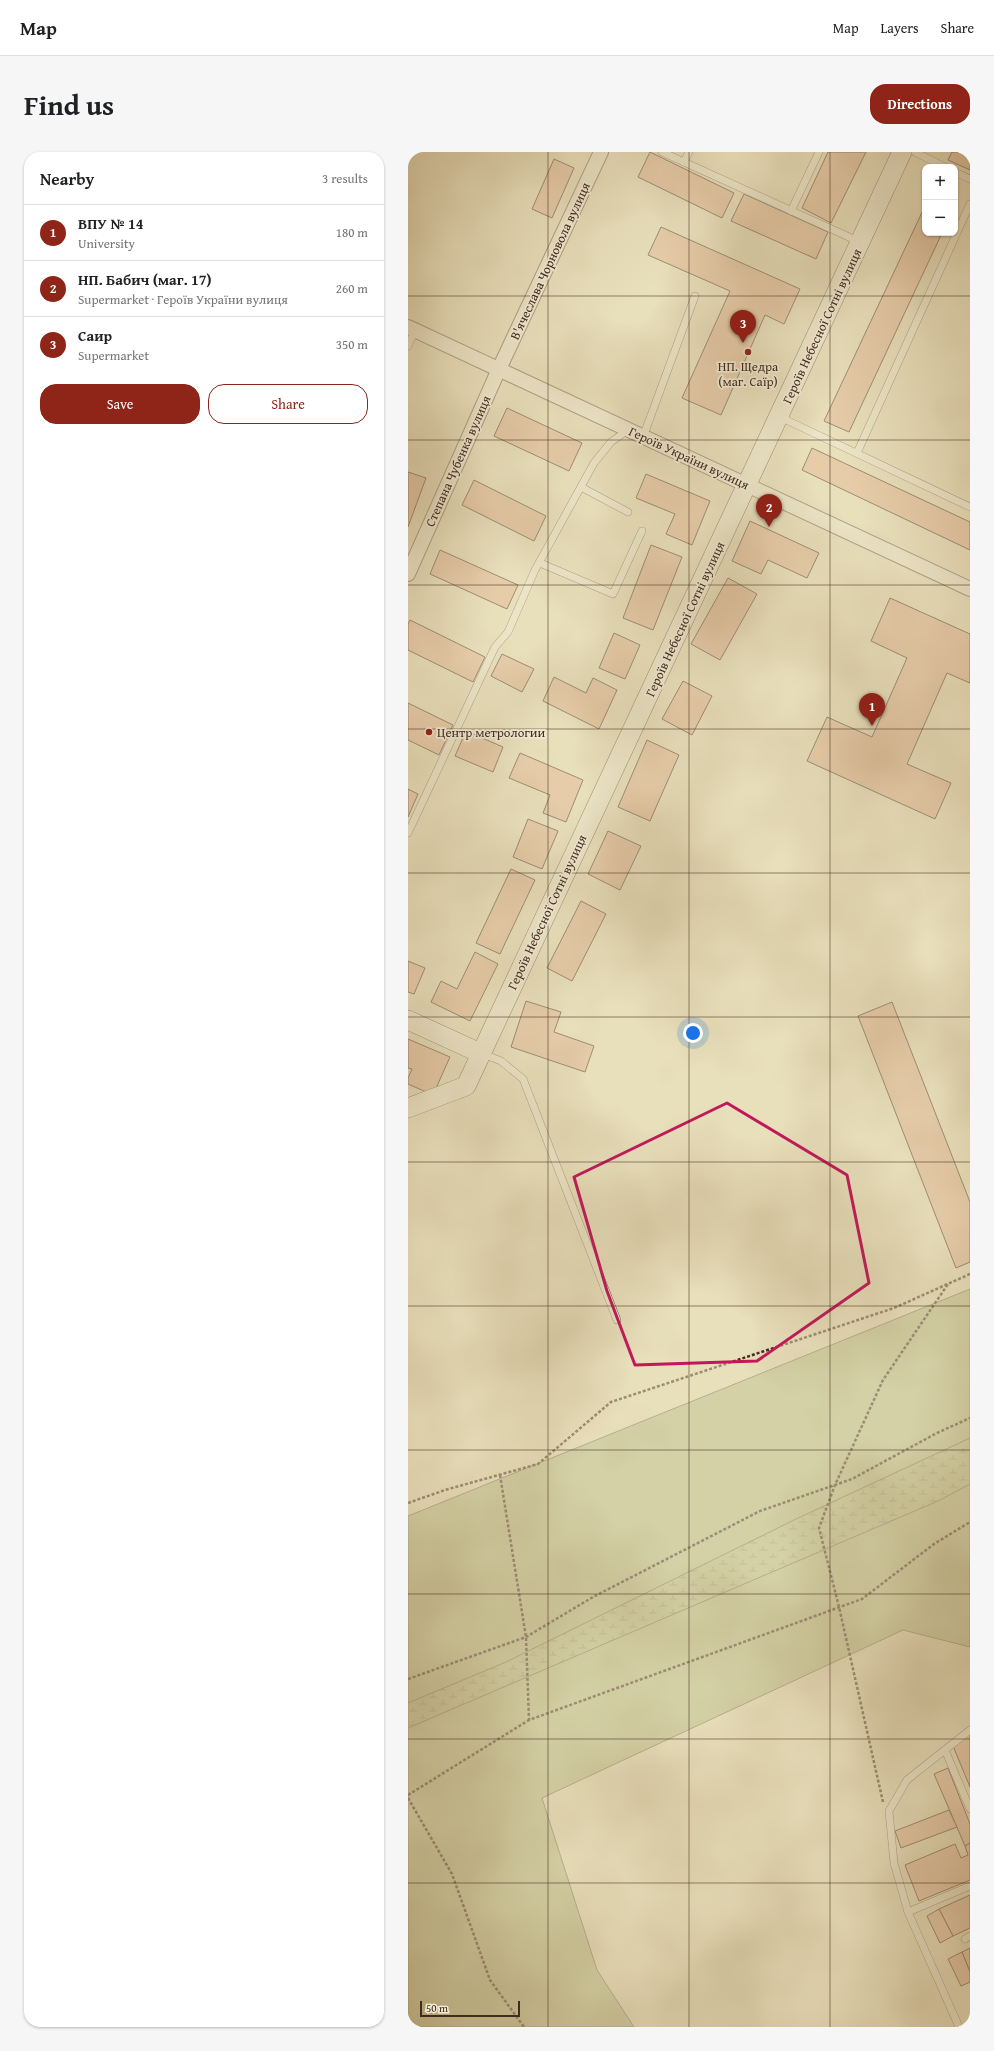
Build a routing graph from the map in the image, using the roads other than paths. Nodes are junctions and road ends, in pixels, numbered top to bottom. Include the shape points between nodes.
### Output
1 (601, 152) edge
2 (662, 152) edge
3 (689, 152) edge
4 (819, 152) edge
5 (902, 152) edge
6 (914, 152) edge
7 (684, 162) junction
8 (939, 164) edge
9 (958, 173) edge
10 (970, 179) edge
11 (970, 204) edge
12 (791, 211) junction
13 (860, 242) junction
14 (695, 296) dead end
15 (411, 328) edge
16 (408, 346) edge
17 (499, 369) junction
18 (780, 416) junction
19 (629, 430) junction
20 (643, 437) junction
21 (857, 453) junction
22 (748, 485) junction
23 (581, 487) junction
24 (970, 507) edge
25 (628, 512) dead end
26 (642, 531) dead end
27 (540, 563) junction
28 (408, 574) edge
29 (970, 589) edge
30 (408, 834) edge
31 (408, 1020) edge
32 (480, 1053) junction
33 (408, 1108) edge
34 (617, 1320) dead end
35 (970, 1730) edge
36 (945, 1750) junction
37 (970, 1809) edge
38 (970, 1886) edge
39 (908, 1912) junction
40 (960, 2027) edge

1 - 17 street, В'ячеслава Чорновола вулиця
2 - 7 lane
3 - 7 lane
4 - 12 lane
5 - 13 street, Героїв Небесної Сотні вулиця
6 - 8 lane
7 - 12 lane
9 - 10 lane
11 - 21 lane
12 - 13 lane
13 - 18 street, Героїв Небесної Сотні вулиця
14 - 20 lane
15 - 16 lane
15 - 17 street, Героїв України вулиця
17 - 19 street, Героїв України вулиця
17 - 28 street, Степана Чубенка вулиця
18 - 21 lane
18 - 22 street, Героїв Небесної Сотні вулиця
19 - 20 street, Героїв України вулиця
19 - 23 lane via 611,442 594,463
20 - 22 street, Героїв України вулиця
21 - 24 lane
22 - 29 street, Героїв України вулиця
22 - 32 street, Героїв Небесної Сотні вулиця
23 - 25 lane
23 - 27 lane
26 - 27 lane via 613,594
27 - 30 lane via 508,632 495,647
31 - 32 street
32 - 33 street, Героїв Небесної Сотні вулиця via 466,1086
32 - 34 lane via 501,1061 523,1078
35 - 36 lane
36 - 37 lane
36 - 39 lane via 906,1780 889,1811 894,1863
38 - 39 lane
39 - 40 lane

